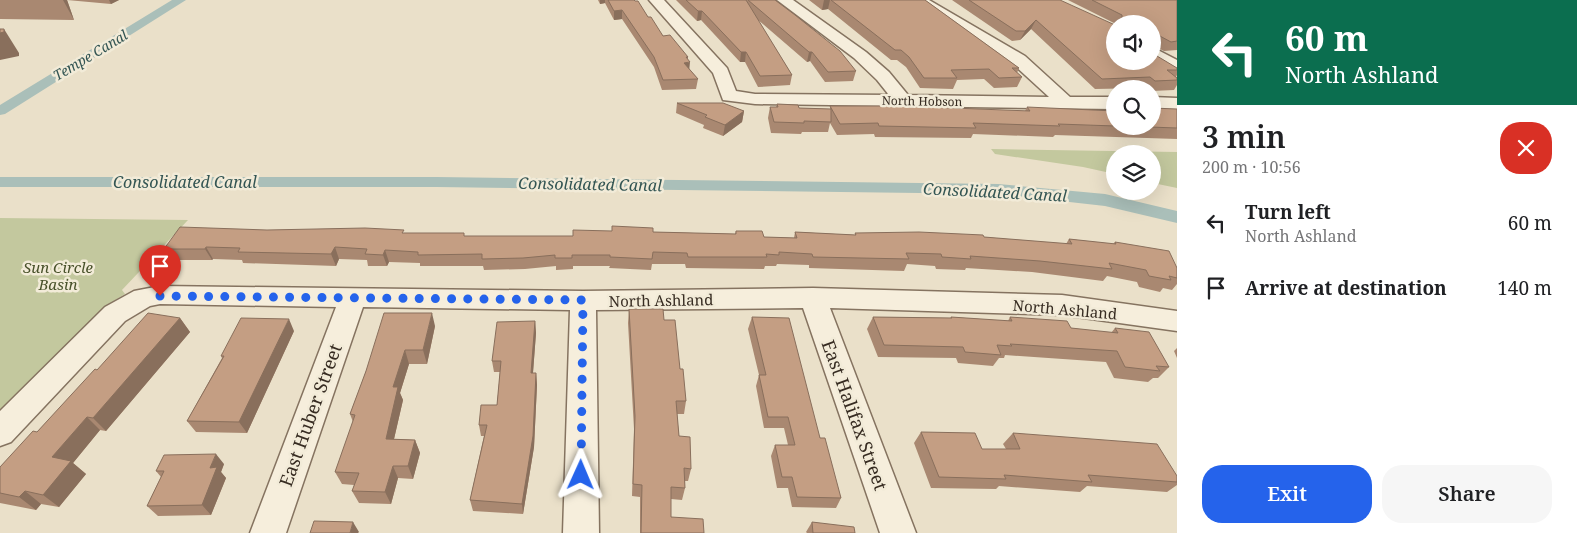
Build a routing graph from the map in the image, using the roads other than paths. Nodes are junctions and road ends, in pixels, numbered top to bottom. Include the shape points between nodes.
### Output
1 (656, 0) edge
2 (784, 0) edge
3 (919, 0) edge
4 (1161, 57) edge
5 (1177, 67) edge
6 (902, 100) junction
7 (1066, 103) junction
8 (1106, 103) edge
9 (1161, 103) edge
10 (1177, 104) edge
11 (353, 298) junction
12 (813, 298) junction
13 (583, 300) junction
14 (1177, 321) edge
15 (0, 432) edge
16 (268, 533) edge
17 (581, 533) edge
18 (898, 533) edge

1 - 6 street, North Hobson via 720,72 729,96
2 - 6 street via 860,56 883,76
3 - 7 street via 1019,60
4 - 5 street
6 - 7 street, North Hobson
7 - 8 street, North Hobson
9 - 10 street
11 - 13 street, North Ashland
11 - 15 street, North Ashland via 143,298 115,314
11 - 16 street, East Huber Street
12 - 13 street, North Ashland
12 - 14 street, North Ashland via 1062,305
12 - 18 street, East Halifax Street
13 - 17 street

